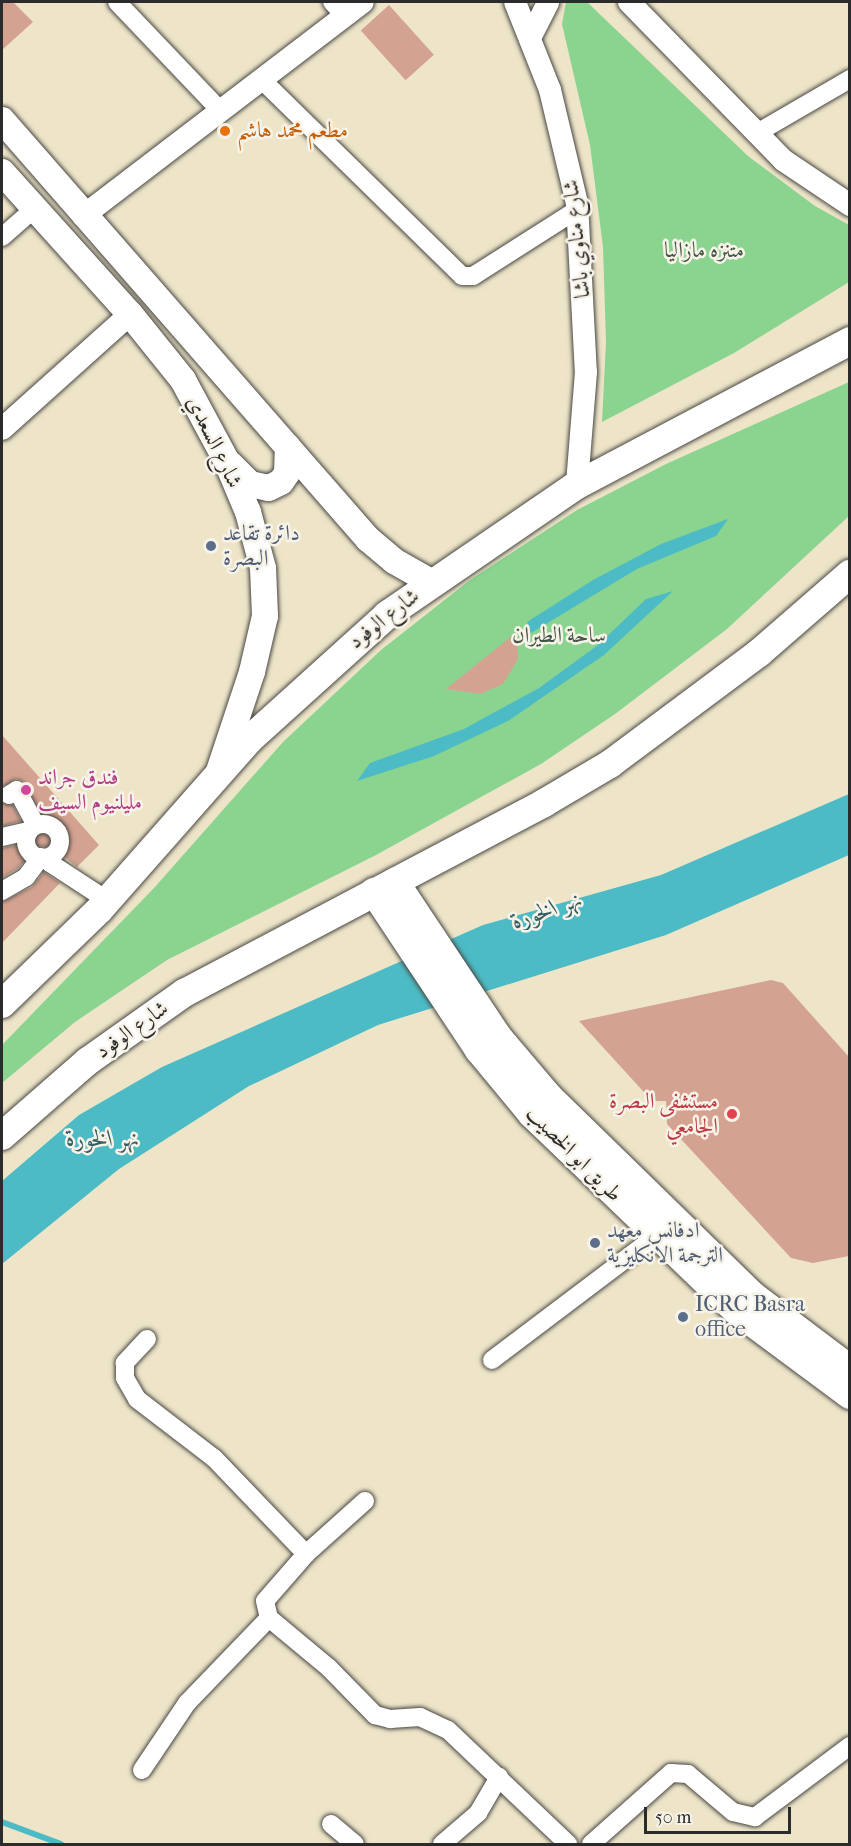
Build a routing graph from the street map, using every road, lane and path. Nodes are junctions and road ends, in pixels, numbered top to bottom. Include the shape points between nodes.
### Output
1 (117, 2) edge
2 (363, 2) edge
3 (515, 2) edge
4 (548, 2) edge
5 (629, 2) edge
6 (338, 9) edge
7 (531, 36) junction
8 (261, 79) junction
9 (849, 79) edge
10 (220, 110) junction
11 (2, 120) edge
12 (757, 134) junction
13 (2, 171) edge
14 (849, 205) edge
15 (34, 208) junction
16 (578, 209) junction
17 (83, 216) junction
18 (2, 237) edge
19 (130, 314) junction
20 (849, 341) edge
21 (2, 429) edge
22 (288, 447) junction
23 (226, 460) junction
24 (577, 485) junction
25 (849, 574) edge
26 (431, 582) junction
27 (219, 771) junction
28 (9, 795) dead end
29 (33, 828) junction
30 (2, 837) edge
31 (45, 857) junction
32 (384, 887) junction
33 (2, 891) edge
34 (108, 901) junction
35 (2, 1004) edge
36 (465, 1008) junction
37 (2, 1136) edge
38 (656, 1236) junction
39 (147, 1339) dead end
40 (492, 1360) dead end
41 (849, 1370) edge
42 (849, 1395) edge
43 (365, 1501) dead end
44 (306, 1554) junction
45 (269, 1618) junction
46 (849, 1746) edge
47 (142, 1770) dead end
48 (499, 1777) junction
49 (331, 1824) dead end
50 (355, 1845) edge
51 (442, 1845) edge
52 (568, 1845) edge
53 (591, 1845) edge

1 - 10 street
2 - 6 street
3 - 7 street, شارع مناوي باشا
4 - 7 street
5 - 12 street
6 - 8 street
7 - 16 street, شارع مناوي باشا via 566,147
8 - 10 street
8 - 16 street via 462,276 473,276
9 - 12 street
10 - 17 street
11 - 17 main road, شارع السعدي
12 - 14 street via 783,160
13 - 15 main road, شارع السعدي
15 - 18 street
15 - 19 main road, شارع السعدي
16 - 24 street, شارع مناوي باشا via 586,372
17 - 22 main road, شارع السعدي
19 - 21 street
19 - 23 main road, شارع السعدي via 183,380
20 - 24 main road, شارع الوفود
22 - 23 main road via 287,472 281,482 269,488 250,484
22 - 26 main road, شارع السعدي via 380,550
23 - 27 main road, شارع السعدي via 248,512 266,592 260,643
24 - 26 main road, شارع الوفود
25 - 32 main road, شارع الوفود via 759,653 610,764
26 - 27 main road, شارع الوفود via 338,655
27 - 34 main road, شارع الوفود
28 - 29 street via 17,790
29 - 30 street
29 - 31 street via 28,847
29 - 31 street via 46,824 59,834 60,844
31 - 33 street via 26,878
31 - 34 street
32 - 36 main road, طريق ابو الخصيب
32 - 37 main road, شارع الوفود via 184,993 88,1061
34 - 35 main road, شارع الوفود
36 - 38 main road, طريق ابو الخصيب via 520,1100
36 - 41 main road, طريق ابو الخصيب via 716,1262 789,1326
38 - 40 street
38 - 42 main road, طريق ابو الخصيب via 776,1342
39 - 44 street via 124,1363 125,1378 137,1399 214,1458
43 - 44 street
44 - 45 street via 266,1600
45 - 47 street via 187,1702
45 - 48 street via 329,1668 375,1715 430,1720 448,1730
46 - 53 street via 755,1817 733,1812 688,1774 671,1773
48 - 51 street via 478,1813
48 - 52 street
49 - 50 street

